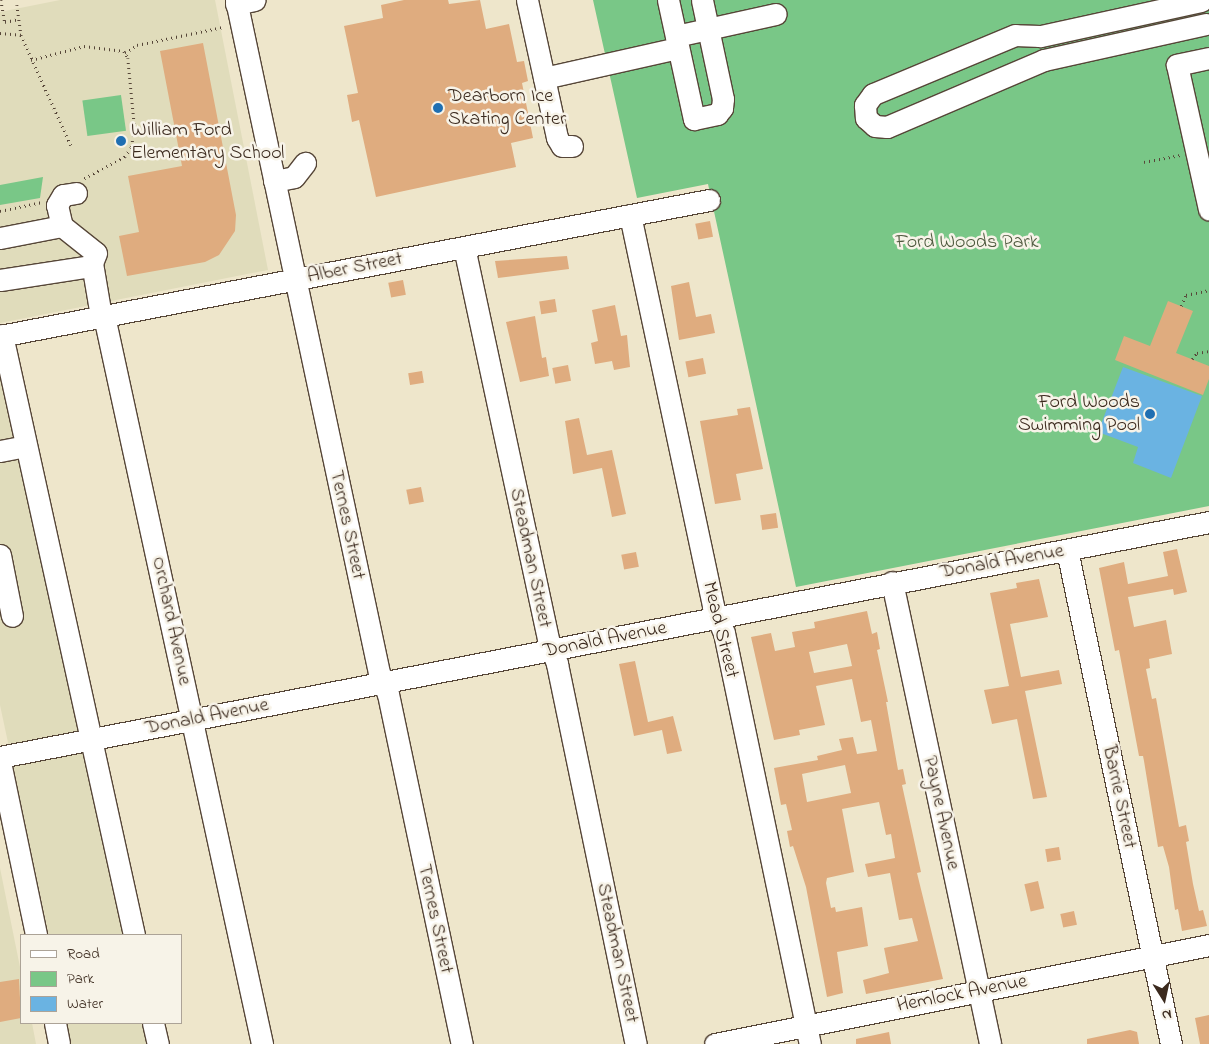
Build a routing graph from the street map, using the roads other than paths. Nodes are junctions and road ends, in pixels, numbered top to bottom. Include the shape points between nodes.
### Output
1 (527, 0) edge
2 (668, 0) edge
3 (702, 0) edge
4 (1201, 0) edge
5 (242, 1) edge
6 (1168, 4) edge
7 (1145, 6) edge
8 (776, 14) dead end
9 (708, 29) junction
10 (1174, 31) junction
11 (1208, 31) edge
12 (1152, 36) junction
13 (1027, 38) junction
14 (677, 42) junction
15 (1209, 58) edge
16 (1035, 64) junction
17 (544, 78) junction
18 (572, 146) dead end
19 (305, 163) dead end
20 (274, 181) junction
21 (80, 186) road end
22 (705, 207) dead end
23 (1209, 209) edge
24 (630, 215) junction
25 (58, 227) junction
26 (0, 238) edge
27 (464, 247) junction
28 (92, 266) junction
29 (0, 280) edge
30 (295, 280) junction
31 (103, 316) junction
32 (1, 336) edge
33 (4, 369) edge
34 (26, 446) junction
35 (0, 451) edge
36 (1209, 522) edge
37 (1067, 550) junction
38 (0, 556) edge
39 (892, 582) junction
40 (12, 616) dead end
41 (718, 619) junction
42 (552, 650) junction
43 (383, 683) junction
44 (192, 720) junction
45 (93, 739) junction
46 (0, 757) edge
47 (0, 762) edge
48 (36, 934) edge
49 (134, 934) edge
50 (1209, 945) edge
51 (1153, 956) junction
52 (978, 991) junction
53 (55, 1024) edge
54 (153, 1024) edge
55 (808, 1035) edge
56 (59, 1044) edge
57 (158, 1044) edge
58 (262, 1044) edge
59 (462, 1044) edge
60 (636, 1044) edge
61 (715, 1044) edge
62 (990, 1044) edge
63 (1172, 1044) edge

1 - 17 street
2 - 14 street
3 - 9 street
4 - 6 street
4 - 11 street
5 - 20 street, Ternes Street
6 - 7 street
6 - 10 street
7 - 12 street
7 - 13 street
8 - 9 street
9 - 14 street
9 - 14 street via 723,99 717,114 694,119
10 - 11 street
10 - 12 street
12 - 16 street
13 - 16 street
13 - 16 street via 1015,35 873,94 865,105 866,118 875,126 887,127
14 - 17 street
15 - 23 street via 1177,65
17 - 18 street via 557,138 562,146
19 - 20 street via 294,176
20 - 30 street, Ternes Street
21 - 25 street via 63,196 57,205
22 - 24 street, Alber Street
24 - 27 street, Alber Street
24 - 41 street, Mead Street
25 - 26 street
25 - 28 street, Orchard Avenue via 96,253
27 - 30 street, Alber Street
27 - 42 street, Steadman Street
28 - 29 street
28 - 31 street, Orchard Avenue
30 - 31 street, Alber Street
30 - 43 street, Ternes Street
31 - 32 street, Alber Street
31 - 44 street, Orchard Avenue
32 - 33 street
33 - 34 street
34 - 35 street
34 - 45 street via 86,729
36 - 37 street, Donald Avenue
37 - 39 street, Donald Avenue
37 - 51 street, Barrie Street
38 - 40 street
39 - 41 street, Donald Avenue
39 - 52 street, Payne Avenue
41 - 42 street, Donald Avenue
41 - 55 street, Mead Street
42 - 43 street, Donald Avenue
42 - 60 street, Steadman Street
43 - 44 street, Donald Avenue
43 - 59 street, Ternes Street
44 - 45 street, Donald Avenue
44 - 58 street, Orchard Avenue
45 - 46 street, Donald Avenue
45 - 49 street
47 - 48 street
50 - 51 street, Hemlock Avenue
51 - 52 street, Hemlock Avenue
51 - 63 street, Barrie Street
52 - 55 street, Hemlock Avenue
52 - 62 street, Payne Avenue
53 - 56 street
54 - 57 street
55 - 61 street, Hemlock Avenue

